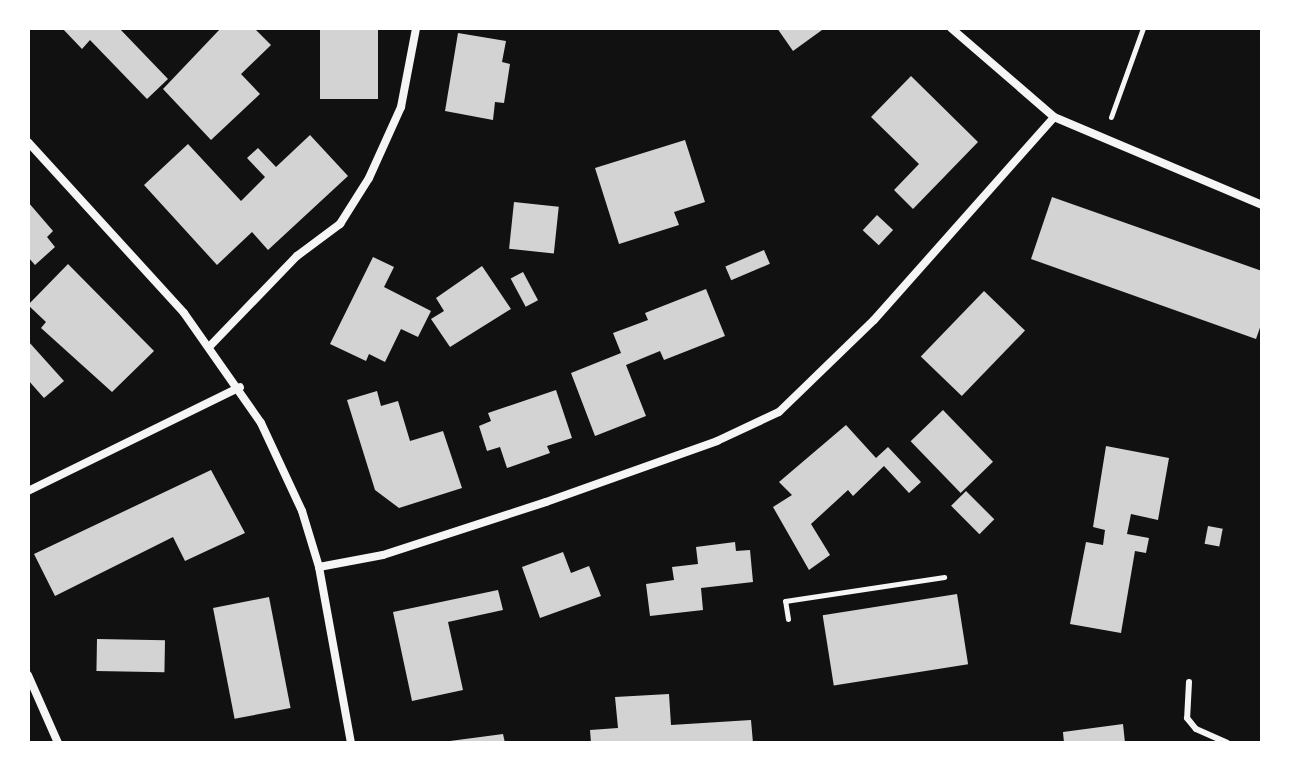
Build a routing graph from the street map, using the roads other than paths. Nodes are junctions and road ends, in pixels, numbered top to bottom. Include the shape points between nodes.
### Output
1 (416, 28) edge
2 (951, 28) edge
3 (1054, 117) junction
4 (28, 142) edge
5 (1262, 205) edge
6 (210, 346) junction
7 (240, 387) junction
8 (28, 491) edge
9 (319, 567) junction
10 (28, 675) edge
11 (1189, 682) dead end
12 (58, 743) edge
13 (351, 743) edge
14 (1227, 743) edge

1 - 6 street via 401,107 369,178 340,224 297,256
2 - 3 street
3 - 5 street
3 - 9 street via 874,320 779,412 717,441 546,502 383,555
4 - 6 street via 108,225
6 - 7 street
7 - 8 street
7 - 9 street via 296,497
9 - 13 street
10 - 12 street
11 - 14 lane via 1187,718 1196,729

